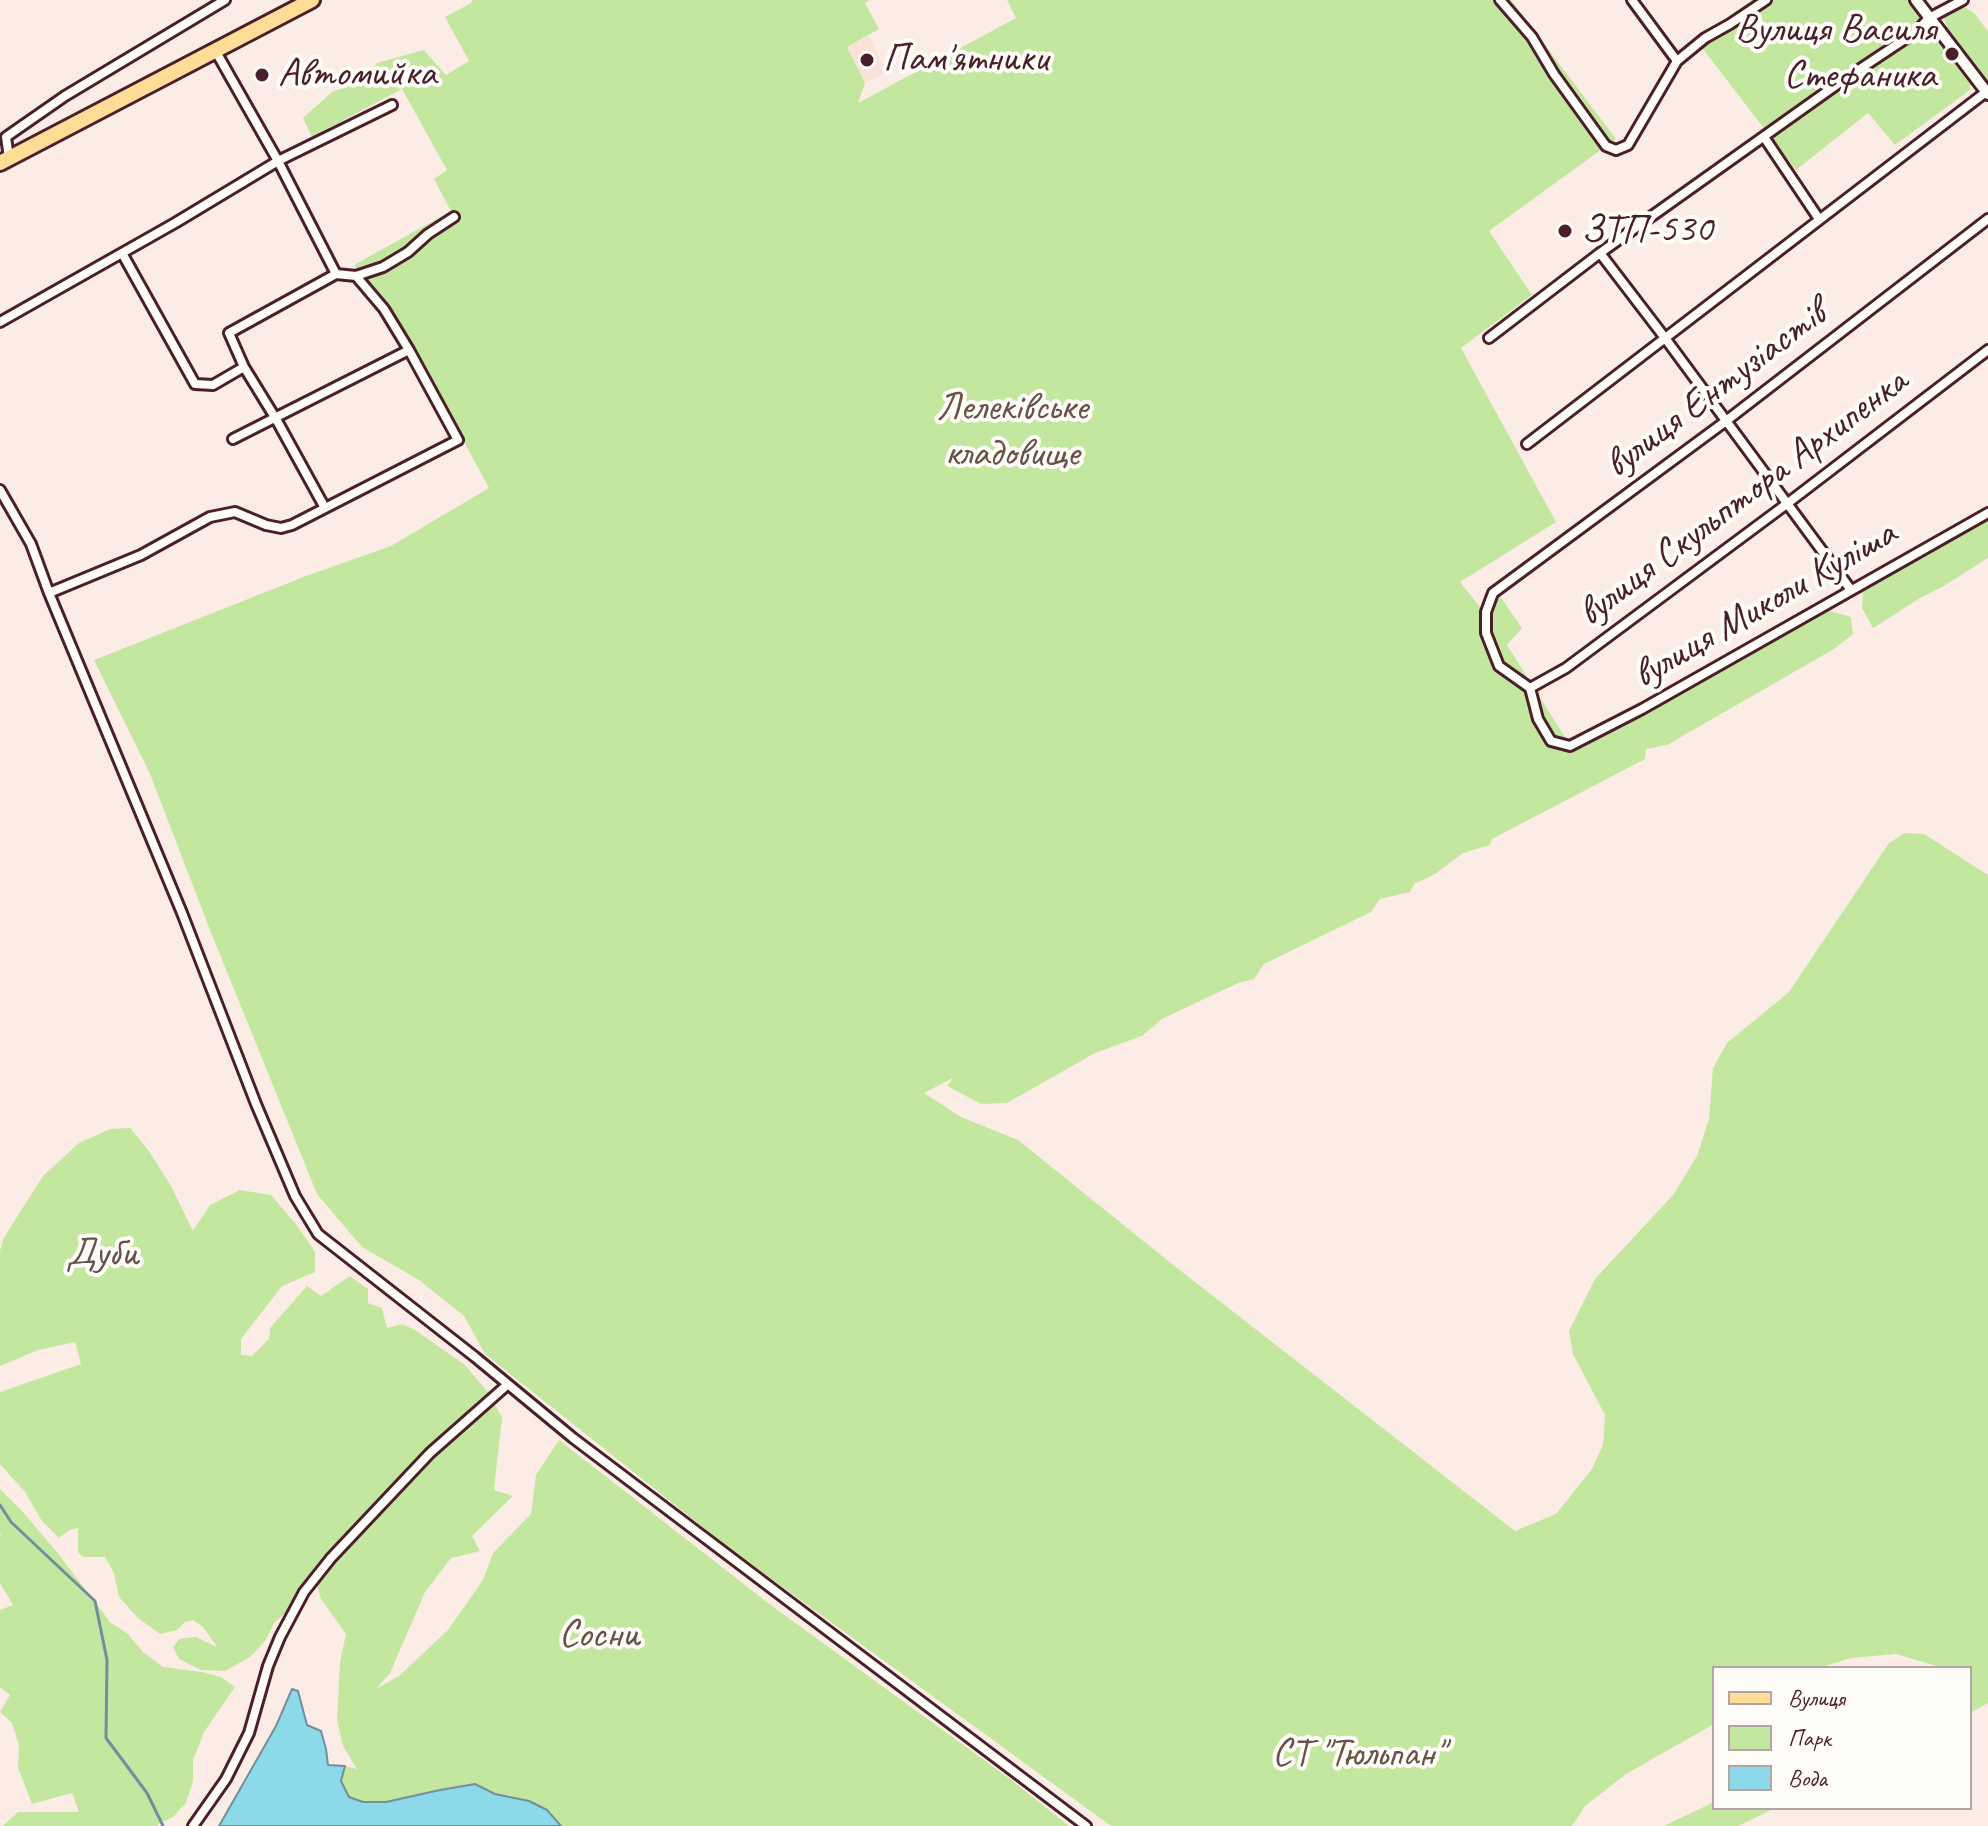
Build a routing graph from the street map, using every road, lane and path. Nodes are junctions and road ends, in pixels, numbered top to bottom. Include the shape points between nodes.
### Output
1 (225, 0) edge
2 (312, 0) edge
3 (1500, 0) edge
4 (1632, 0) edge
5 (1766, 0) edge
6 (1916, 0) edge
7 (1963, 0) edge
8 (1929, 18) junction
9 (215, 50) junction
10 (1677, 61) junction
11 (1987, 93) edge
12 (392, 105) dead end
13 (1764, 137) junction
14 (5, 160) edge
15 (278, 161) junction
16 (454, 217) dead end
17 (1819, 219) junction
18 (1988, 219) edge
19 (122, 253) junction
20 (1600, 253) junction
21 (336, 274) junction
22 (356, 276) junction
23 (0, 322) edge
24 (1489, 338) dead end
25 (1665, 338) junction
26 (409, 350) junction
27 (1988, 350) edge
28 (244, 367) junction
29 (276, 419) junction
30 (1726, 421) junction
31 (233, 439) dead end
32 (1527, 444) dead end
33 (0, 490) edge
34 (1788, 503) junction
35 (325, 508) junction
36 (1988, 513) edge
37 (1851, 590) junction
38 (49, 593) junction
39 (1530, 688) junction
40 (507, 1385) junction
41 (193, 1826) edge
42 (1086, 1826) edge

1 - 14 street via 6,137
2 - 9 main road
3 - 10 street via 1532,37 1606,146 1616,150 1628,145
4 - 10 street
5 - 10 street
6 - 8 street
7 - 8 street
8 - 11 street
8 - 13 street
9 - 14 main road
9 - 15 street
11 - 17 street
12 - 15 street
13 - 17 street
13 - 20 street
15 - 19 street
15 - 21 street
16 - 22 street via 408,252
17 - 25 street
18 - 30 street, вулиця Ентузіастів
19 - 23 street
19 - 28 street via 195,384 213,385
20 - 24 street
20 - 25 street
21 - 22 street
21 - 28 street via 229,333
22 - 26 street
25 - 30 street
25 - 32 street
26 - 29 street
26 - 35 street via 458,440
27 - 34 street, вулиця Скульптора Архипенка
28 - 29 street
29 - 31 street
29 - 35 street
30 - 34 street
30 - 39 street, вулиця Ентузіастів via 1493,593 1486,633 1499,666
33 - 38 street via 31,544
34 - 37 street
34 - 39 street, вулиця Скульптора Архипенка via 1566,668
35 - 38 street via 281,528 235,512 210,517 141,555
36 - 37 street, вулиця Миколи Куліша
37 - 39 street, вулиця Миколи Куліша via 1570,746 1551,741
38 - 40 street via 295,1196 318,1234
40 - 41 street via 430,1453 304,1592 268,1666 249,1733 226,1779
40 - 42 street

